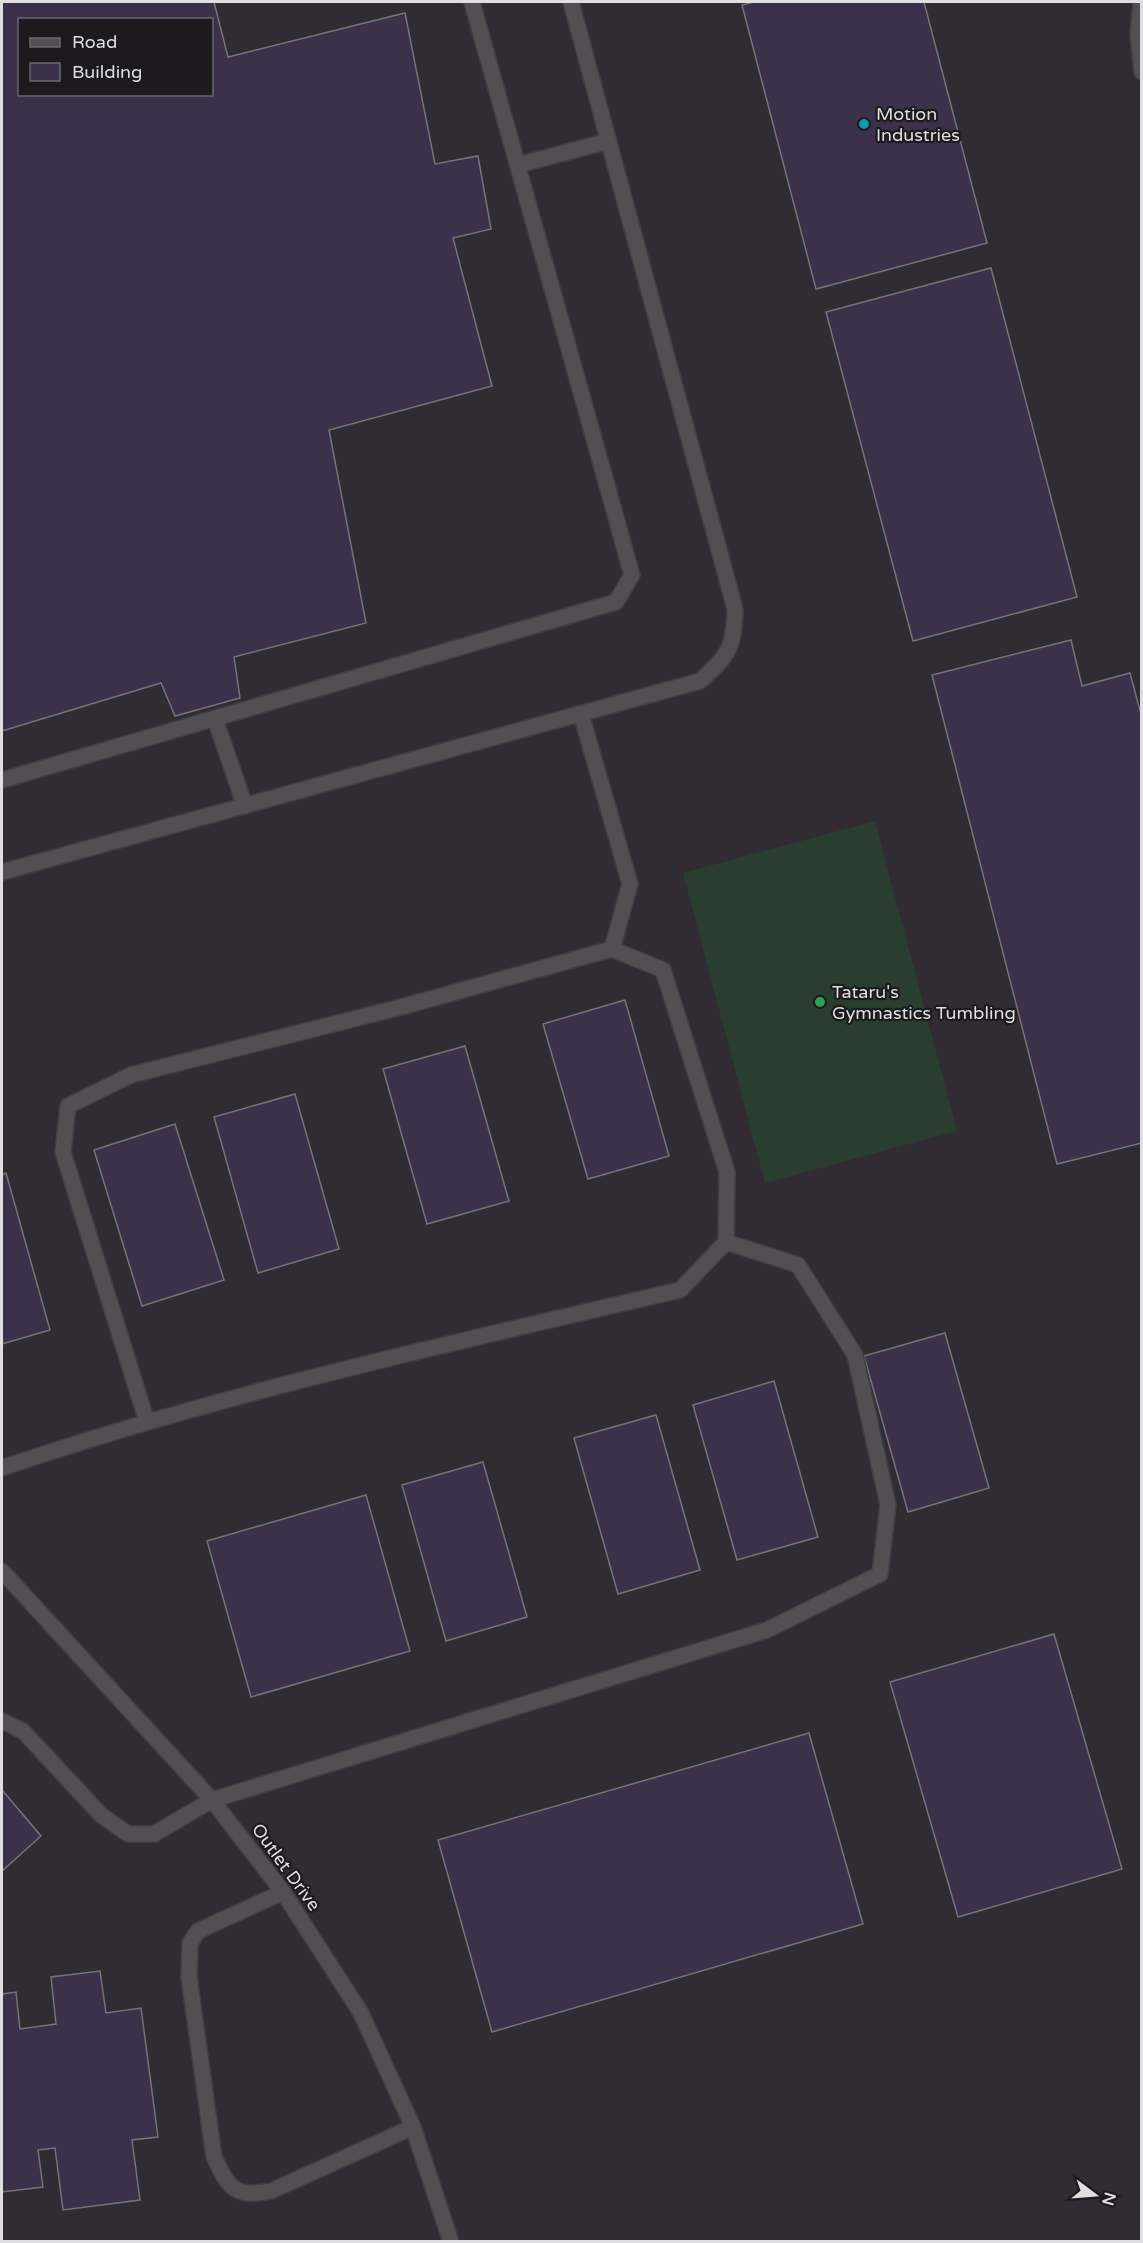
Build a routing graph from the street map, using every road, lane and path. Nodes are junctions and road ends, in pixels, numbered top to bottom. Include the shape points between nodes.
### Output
1 (472, 2) edge
2 (572, 2) edge
3 (1141, 2) edge
4 (1142, 72) edge
5 (609, 141) junction
6 (518, 165) junction
7 (581, 714) junction
8 (214, 719) junction
9 (2, 780) edge
10 (245, 806) junction
11 (2, 872) edge
12 (612, 949) junction
13 (726, 1242) junction
14 (147, 1422) junction
15 (2, 1468) edge
16 (2, 1571) edge
17 (2, 1721) edge
18 (212, 1800) junction
19 (283, 1892) junction
20 (413, 2127) junction
21 (451, 2241) edge

1 - 6 street
2 - 5 street
3 - 4 street via 1138,35
5 - 6 street
5 - 7 street via 735,609 734,639 722,661 700,681
6 - 8 street via 632,575 616,602
7 - 10 street
7 - 12 street via 630,884
8 - 9 street
8 - 10 street
10 - 11 street
12 - 13 street via 663,970 727,1172
12 - 14 street via 131,1075 68,1106 63,1152
13 - 14 street via 680,1290 335,1372
13 - 18 street via 798,1265 855,1355 888,1505 880,1574 767,1630
14 - 15 street
16 - 18 street, Outlet Drive
17 - 18 street via 23,1731 101,1815 128,1833 154,1834
18 - 19 street, Outlet Drive
19 - 20 street, Outlet Drive via 361,2013
19 - 20 street via 198,1931 190,1943 189,1977 214,2157 226,2183 236,2192 252,2195 272,2191
20 - 21 street, Outlet Drive

